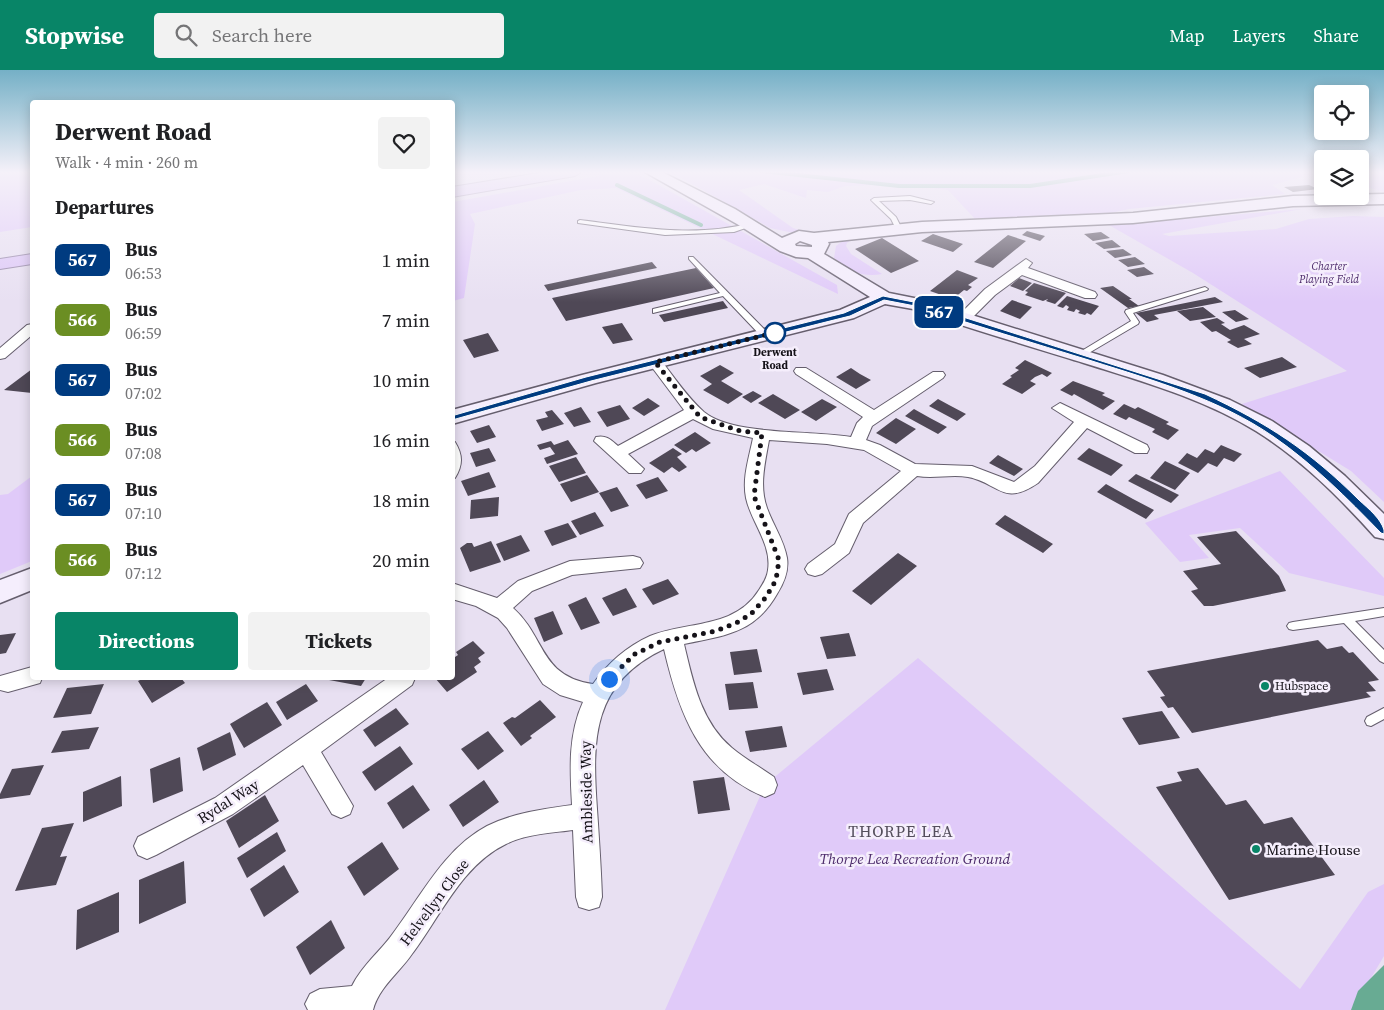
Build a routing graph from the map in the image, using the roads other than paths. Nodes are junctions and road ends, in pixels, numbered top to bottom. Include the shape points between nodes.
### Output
1 (733, 215) edge
2 (891, 215) edge
3 (1164, 215) edge
4 (580, 222) dead end
5 (677, 223) dead end
6 (754, 226) junction
7 (898, 229) junction
8 (688, 231) junction
9 (815, 245) junction
10 (691, 258) dead end
11 (30, 260) edge
12 (0, 264) edge
13 (1205, 288) dead end
14 (725, 294) junction
15 (1090, 295) dead end
16 (883, 298) junction
17 (656, 311) dead end
18 (962, 320) junction
19 (30, 330) edge
20 (765, 335) junction
21 (0, 355) edge
22 (1079, 356) junction
23 (655, 362) junction
24 (801, 371) dead end
25 (938, 375) dead end
26 (1060, 408) dead end
27 (695, 411) junction
28 (455, 416) edge
29 (876, 417) junction
30 (1084, 421) junction
31 (762, 433) junction
32 (602, 441) dead end
33 (856, 444) junction
34 (1141, 449) dead end
35 (455, 450) edge
36 (617, 453) junction
37 (635, 469) dead end
38 (913, 470) junction
39 (455, 471) edge
40 (1384, 530) edge
41 (633, 563) dead end
42 (815, 569) dead end
43 (30, 580) edge
44 (0, 592) edge
45 (455, 592) edge
46 (498, 609) junction
47 (1384, 612) edge
48 (1346, 618) junction
49 (1293, 626) dead end
50 (672, 640) junction
51 (1384, 658) edge
52 (30, 677) edge
53 (401, 680) edge
54 (8, 683) dead end
55 (596, 694) junction
56 (1384, 713) edge
57 (1371, 722) dead end
58 (306, 749) junction
59 (765, 785) dead end
60 (341, 806) dead end
61 (585, 816) junction
62 (147, 846) dead end
63 (590, 897) dead end
64 (320, 1004) dead end
65 (359, 1005) edge

1 - 6 main road
2 - 7 lane
3 - 7 main road
4 - 8 lane via 665,233
5 - 8 lane
6 - 8 lane
6 - 9 main road via 790,243 800,252
7 - 9 main road via 854,234
9 - 16 main road via 821,261 858,280
10 - 14 lane
11 - 12 highway
13 - 22 lane via 1129,312 1135,322
14 - 17 lane
14 - 20 lane
15 - 18 street via 1023,266
16 - 18 main road via 916,304
16 - 20 main road via 847,314
18 - 22 main road
19 - 21 street
20 - 23 main road
22 - 40 main road via 1202,395 1245,416 1276,434 1328,474
23 - 27 street
23 - 28 main road
24 - 29 street
25 - 29 street
26 - 30 street
27 - 31 street via 700,417 740,431
27 - 36 street
29 - 33 street via 865,423
30 - 34 street
30 - 38 street via 1061,450 1024,485 1014,488 972,472
31 - 33 street
31 - 50 street, Ambleside Way via 754,496 779,560 776,580 751,614 738,622 716,631
32 - 36 street
33 - 38 street via 882,451
35 - 39 lane via 458,457
36 - 37 street
38 - 42 street via 855,519 842,548
41 - 46 street via 598,564 562,571 525,586
43 - 44 main road
45 - 46 street via 486,600
46 - 55 street via 511,618 543,670 561,687
47 - 48 lane
48 - 49 lane
48 - 51 lane
50 - 55 street, Ambleside Way via 635,654
50 - 59 street via 689,708 701,731 722,755
52 - 54 street
53 - 58 street, Rydal Way
55 - 61 street, Ambleside Way via 583,736
56 - 57 lane
58 - 60 street
58 - 62 street, Rydal Way via 224,806
61 - 63 street, Ambleside Way
61 - 65 street, Helvellyn Close via 512,829 484,843 443,885 395,953 374,976
64 - 65 street, Helvellyn Close

